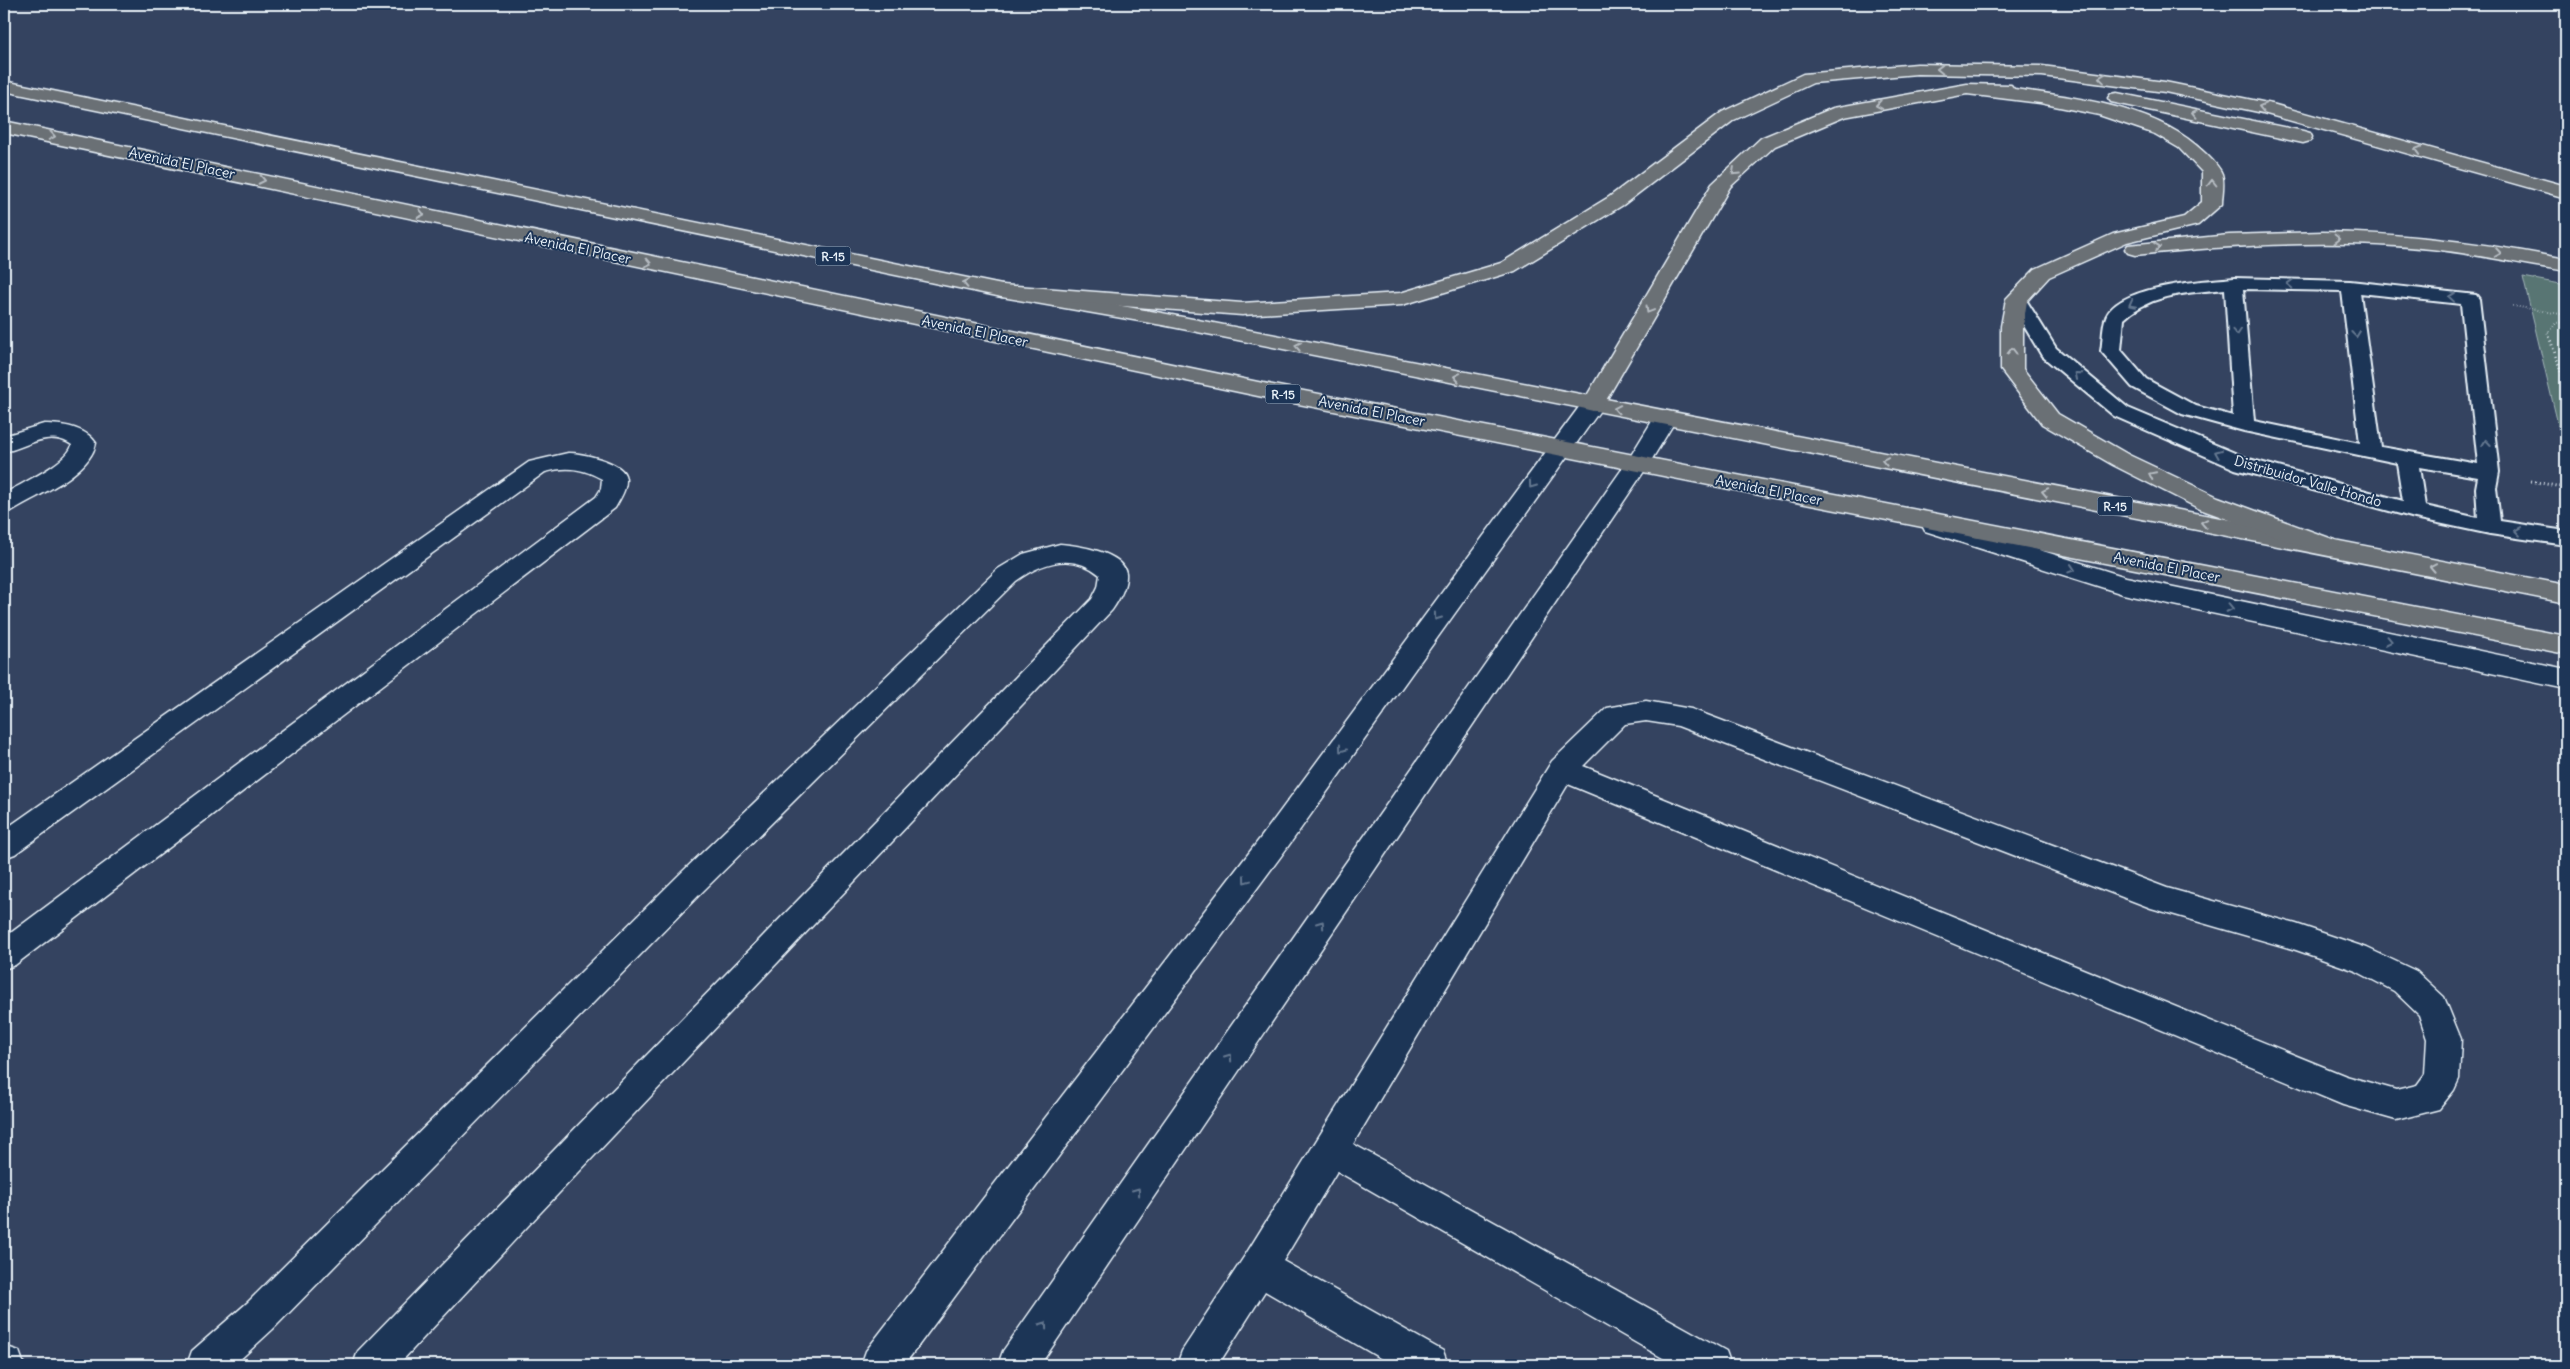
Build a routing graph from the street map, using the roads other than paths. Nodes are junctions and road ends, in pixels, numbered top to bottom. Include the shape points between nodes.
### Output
1 (4, 86) edge
2 (1967, 89) junction
3 (4, 127) edge
4 (2566, 192) edge
5 (2566, 201) edge
6 (2566, 265) edge
7 (2042, 273) junction
8 (2234, 283) junction
9 (2350, 286) junction
10 (1002, 291) junction
11 (2016, 299) junction
12 (1593, 404) junction
13 (1665, 418) junction
14 (2244, 425) junction
15 (4, 445) edge
16 (1558, 448) junction
17 (2371, 451) junction
18 (2407, 459) junction
19 (1637, 464) junction
20 (2489, 472) junction
21 (4, 504) edge
22 (2415, 511) junction
23 (1909, 517) junction
24 (2490, 527) junction
25 (2566, 538) edge
26 (2326, 546) junction
27 (2462, 573) junction
28 (2566, 586) edge
29 (2566, 594) edge
30 (2566, 645) edge
31 (2566, 679) edge
32 (1562, 769) junction
33 (4, 846) edge
34 (4, 956) edge
35 (1330, 1149) junction
36 (1259, 1267) junction
37 (206, 1365) edge
38 (372, 1365) edge
39 (880, 1365) edge
40 (1017, 1365) edge
41 (1196, 1365) edge
42 (1429, 1365) edge
43 (1712, 1365) edge

10 -> 1 main road, R-15
5 -> 2 main road via 2271,129 2133,100 2044,89
7 -> 2 main road via 2120,238 2191,221 2212,204 2212,174 2194,149 2162,131 2117,114 2049,99
2 -> 12 main road via 1840,112 1768,142 1722,184
3 -> 16 main road, Avenida El Placer / R-15 via 762,287
4 -> 10 main road via 2266,108 2165,86 2042,70 1916,69 1809,78 1728,116 1616,201 1508,267 1402,299 1242,309
7 -> 6 main road via 2127,250 2282,238 2387,240 2497,252
7 - 11 main road
9 -> 8 lane
8 -> 14 lane
8 -> 14 lane via 2159,291 2126,307 2115,317 2111,351 2139,383 2189,410
9 -> 17 lane
20 -> 9 lane via 2470,299
12 -> 10 main road, R-15
22 -> 11 lane, Distribuidor Valle Hondo via 2242,464 2122,412 2049,352
26 -> 11 main road via 2209,503 2121,460 2050,419 2012,370
13 -> 12 main road, R-15
12 - 16 street
13 - 19 street
26 -> 13 main road, R-15
14 - 17 lane
15 - 21 street via 36,432 56,431 74,435 84,443 82,453 71,465
16 - 19 main road, Avenida El Placer / R-15
16 -> 39 street via 1273,844
17 - 18 lane
18 - 20 lane
18 - 22 lane
19 - 23 main road, Avenida El Placer / R-15
40 -> 19 street
20 - 24 lane via 2486,488
22 - 24 lane, Distribuidor Valle Hondo
23 - 30 main road, Avenida El Placer / R-15
23 -> 31 street via 2123,585
25 -> 24 lane, Distribuidor Valle Hondo
27 -> 26 main road, R-15
27 - 28 main road
27 - 29 main road, R-15
32 - 32 street via 1617,715 1646,711 1681,716 2162,898 2367,961 2405,981 2432,1007 2444,1039 2442,1080 2427,1098 2396,1105 2342,1090
32 - 35 street
33 - 34 street via 538,467 555,461 578,460 596,465 614,476 614,489 606,502
35 - 36 street
35 - 43 street
36 - 41 street
36 - 42 street
37 - 38 street via 260,1316 691,883 1007,575 1021,563 1042,555 1066,552 1105,562 1113,572 1111,587 1103,604

